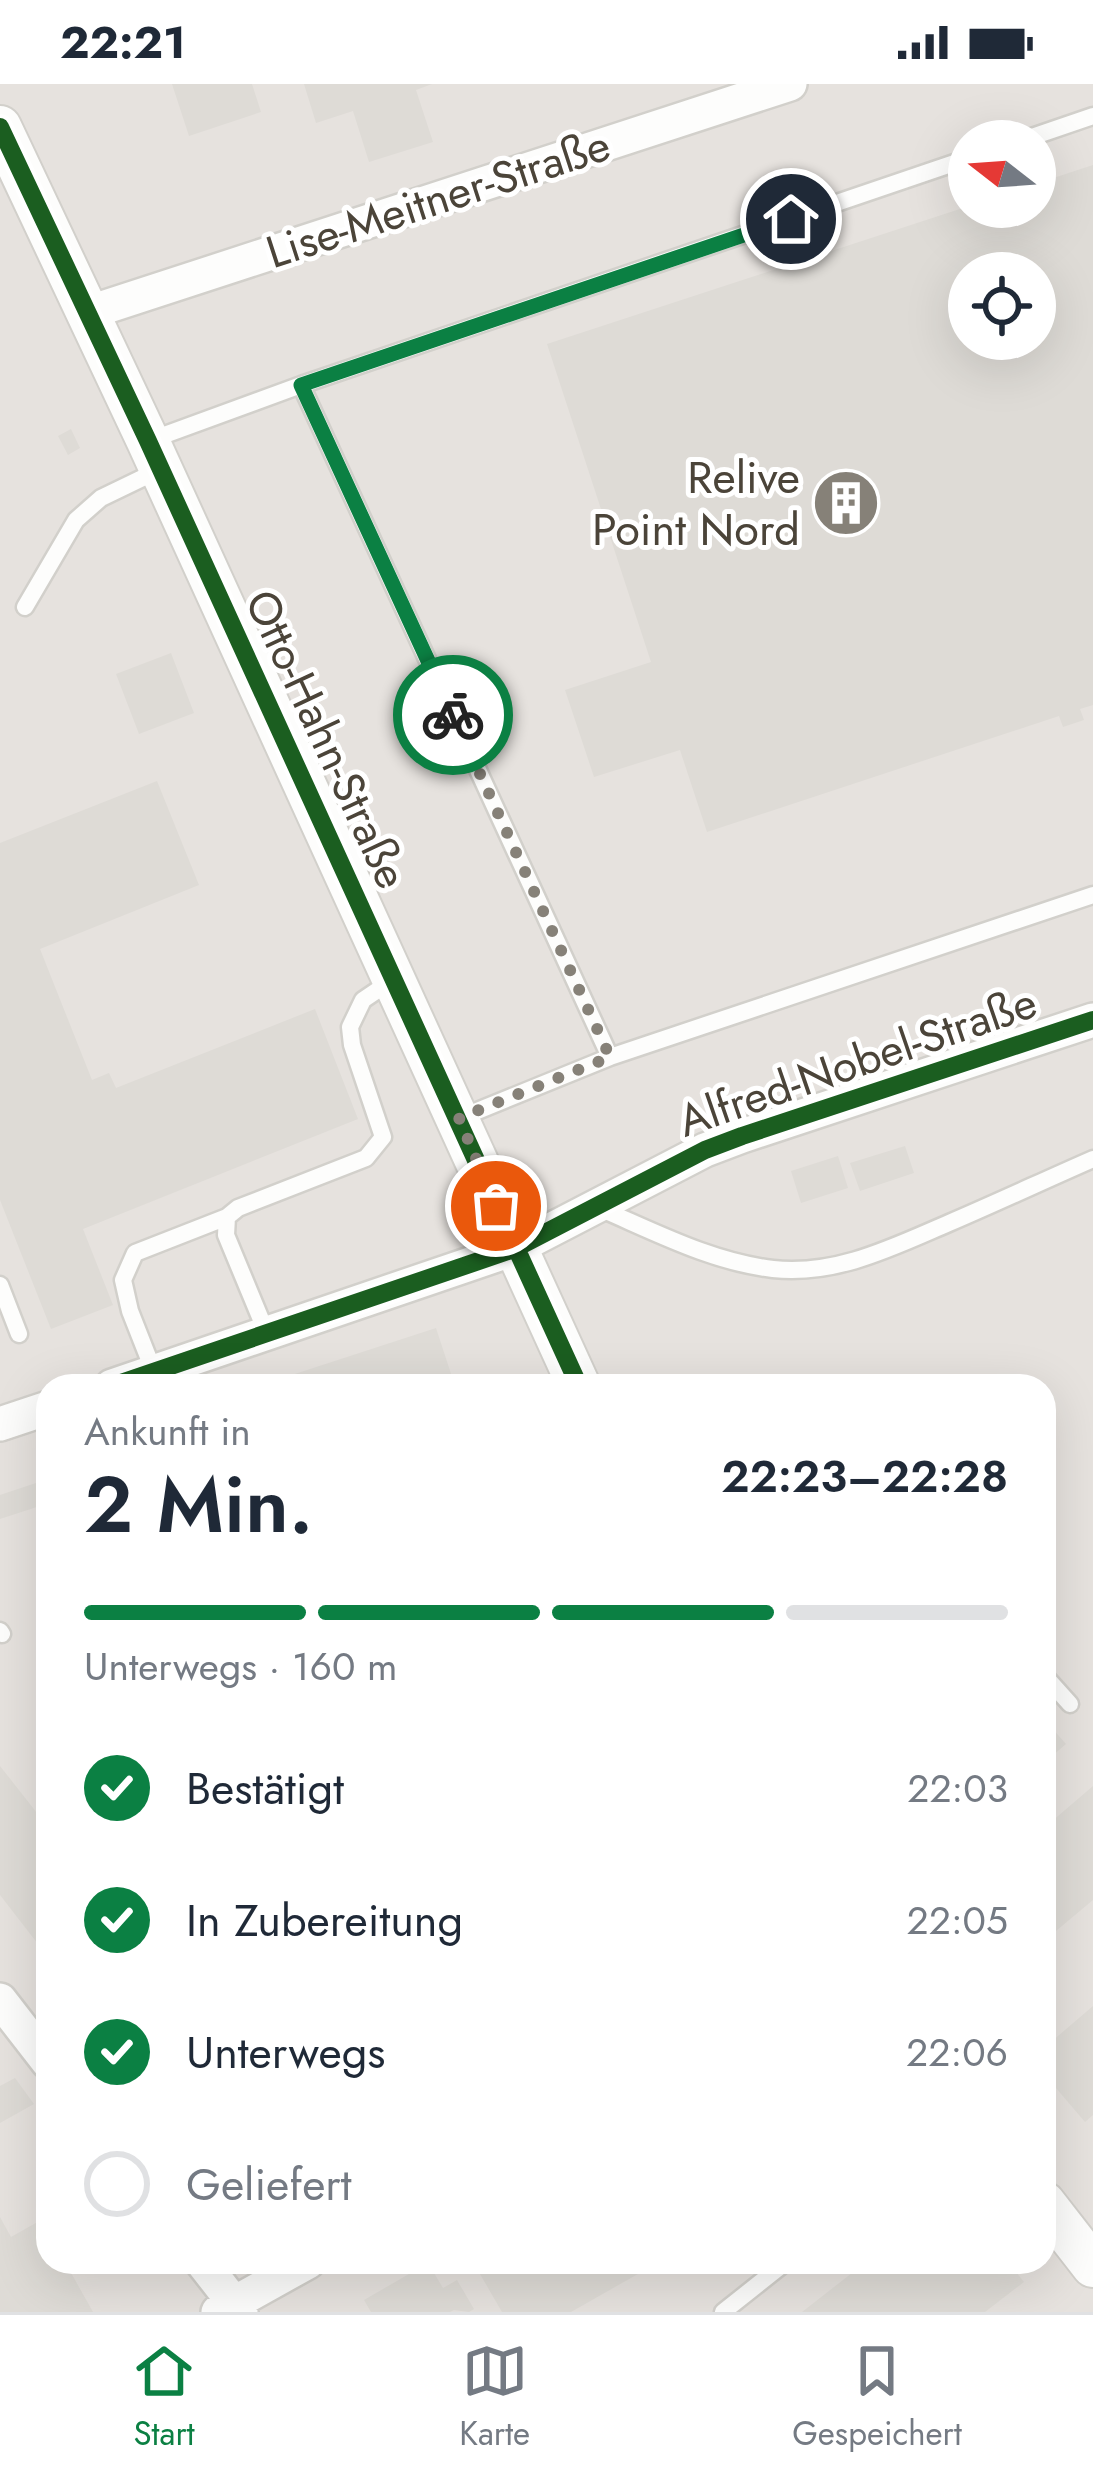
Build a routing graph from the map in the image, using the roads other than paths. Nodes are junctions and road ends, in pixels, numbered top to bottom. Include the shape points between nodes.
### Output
1 (790, 84) edge
2 (1093, 116) edge
3 (0, 127) edge
4 (1056, 129) edge
5 (948, 165) edge
6 (86, 313) junction
7 (301, 385) junction
8 (154, 455) junction
9 (25, 607) dead end
10 (1093, 895) edge
11 (394, 979) junction
12 (1093, 1020) edge
13 (610, 1057) junction
14 (459, 1118) junction
15 (1093, 1159) edge
16 (598, 1208) junction
17 (227, 1217) junction
18 (514, 1250) junction
19 (0, 1285) edge
20 (19, 1334) dead end
21 (267, 1334) junction
22 (154, 1372) junction
23 (148, 1374) edge
24 (573, 1374) edge
25 (36, 1412) edge
26 (0, 1424) edge
27 (1056, 1688) edge
28 (1070, 1704) dead end
29 (5, 2016) edge
30 (36, 2049) edge
31 (1056, 2219) edge
32 (1093, 2266) edge
33 (209, 2274) edge
34 (288, 2274) edge
35 (771, 2274) edge
36 (231, 2309) edge
37 (723, 2312) edge

1 - 6 street, Lise-Meitner-Straße
2 - 4 lane
3 - 6 street, Otto-Hahn-Straße
5 - 7 lane
6 - 8 street, Otto-Hahn-Straße
7 - 8 lane
7 - 13 lane
8 - 9 lane via 76,520
8 - 11 street, Otto-Hahn-Straße
10 - 13 lane
11 - 14 street, Otto-Hahn-Straße
11 - 17 lane via 363,1000 350,1027 383,1137 376,1148
12 - 16 street, Alfred-Nobel-Straße via 724,1143
13 - 14 lane
14 - 18 street, Otto-Hahn-Straße
15 - 16 lane via 874,1255 819,1269 742,1264
16 - 18 street, Alfred-Nobel-Straße
17 - 21 lane via 226,1235
17 - 22 lane via 135,1253 123,1280
18 - 21 street, Alfred-Nobel-Straße
18 - 24 street, Otto-Hahn-Straße
19 - 20 lane
21 - 22 street, Alfred-Nobel-Straße
22 - 23 street, Alfred-Nobel-Straße
25 - 26 street
27 - 28 lane
29 - 30 street
31 - 32 street
33 - 36 street
34 - 36 street
35 - 37 lane

